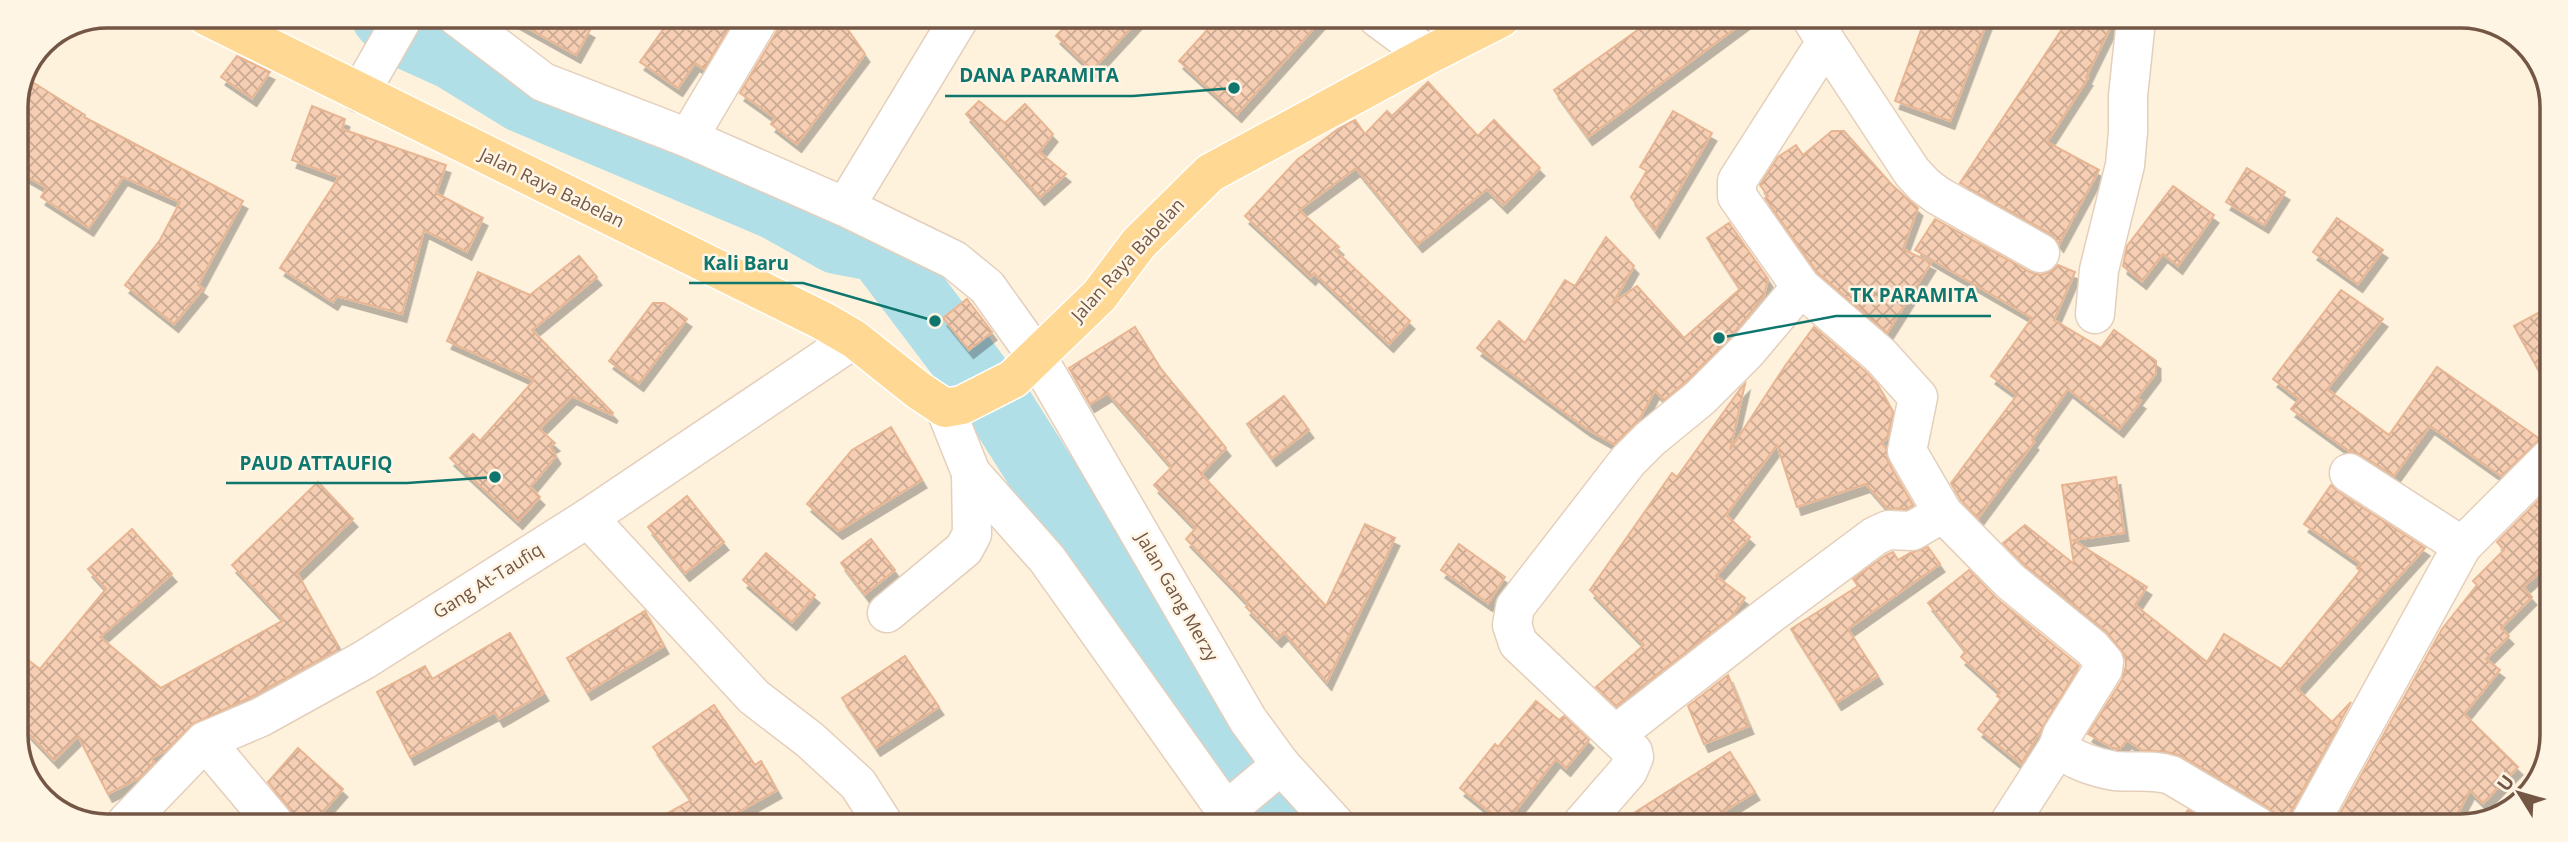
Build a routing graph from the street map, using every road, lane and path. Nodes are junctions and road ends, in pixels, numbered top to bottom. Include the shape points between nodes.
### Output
1 (230, 28) edge
2 (397, 28) edge
3 (472, 28) edge
4 (753, 28) edge
5 (954, 28) edge
6 (1392, 28) edge
7 (1483, 28) edge
8 (2135, 28) edge
9 (1819, 30) edge
10 (1428, 55) junction
11 (360, 93) junction
12 (688, 138) junction
13 (845, 207) junction
14 (2040, 253) dead end
15 (1801, 287) junction
16 (2095, 314) dead end
17 (854, 339) junction
18 (1025, 368) junction
19 (954, 407) junction
20 (2540, 468) edge
21 (971, 473) junction
22 (2349, 473) dead end
23 (1943, 513) junction
24 (588, 518) junction
25 (2462, 546) junction
26 (887, 613) dead end
27 (1615, 735) junction
28 (205, 741) junction
29 (2058, 747) junction
30 (1252, 794) edge
31 (135, 814) edge
32 (266, 814) edge
33 (877, 814) edge
34 (1307, 814) edge
35 (1590, 814) edge
36 (2015, 814) edge
37 (2237, 814) edge
38 (2315, 814) edge

1 - 11 main road, Jalan Raya Babelan
2 - 11 street
3 - 12 street, Jalan Gang Merzy via 543,82
4 - 12 street
5 - 13 street
6 - 10 street
7 - 10 main road, Jalan Raya Babelan
8 - 16 street via 2125,165 2099,270
9 - 14 street via 1924,185
9 - 15 street via 1737,181 1737,196
10 - 18 main road, Jalan Raya Babelan via 1210,173 1139,243 1099,296
11 - 17 main road, Jalan Raya Babelan
12 - 13 street, Jalan Gang Merzy
13 - 18 street, Jalan Gang Merzy via 954,260 987,287
15 - 23 street via 1881,356 1918,397 1907,451
15 - 27 street via 1747,351 1628,461 1515,607 1512,625 1518,643
17 - 19 main road, Jalan Raya Babelan via 925,396
17 - 24 street, Gang At-Taufiq
18 - 19 main road, Jalan Raya Babelan
18 - 30 street, Jalan Gang Merzy via 1248,720
19 - 21 street
20 - 25 street
21 - 26 street via 972,534 964,549
21 - 30 street
22 - 25 street
23 - 27 street via 1912,531 1888,530 1875,536
23 - 29 street via 2010,581 2104,662
24 - 28 street, Gang At-Taufiq via 363,660 261,717
24 - 33 street via 754,697 858,784
25 - 38 street
27 - 35 street via 1633,752 1634,761
28 - 31 street, Gang At-Taufiq
28 - 32 street
29 - 36 street
29 - 37 street via 2113,770 2171,775
30 - 34 street, Jalan Gang Merzy

